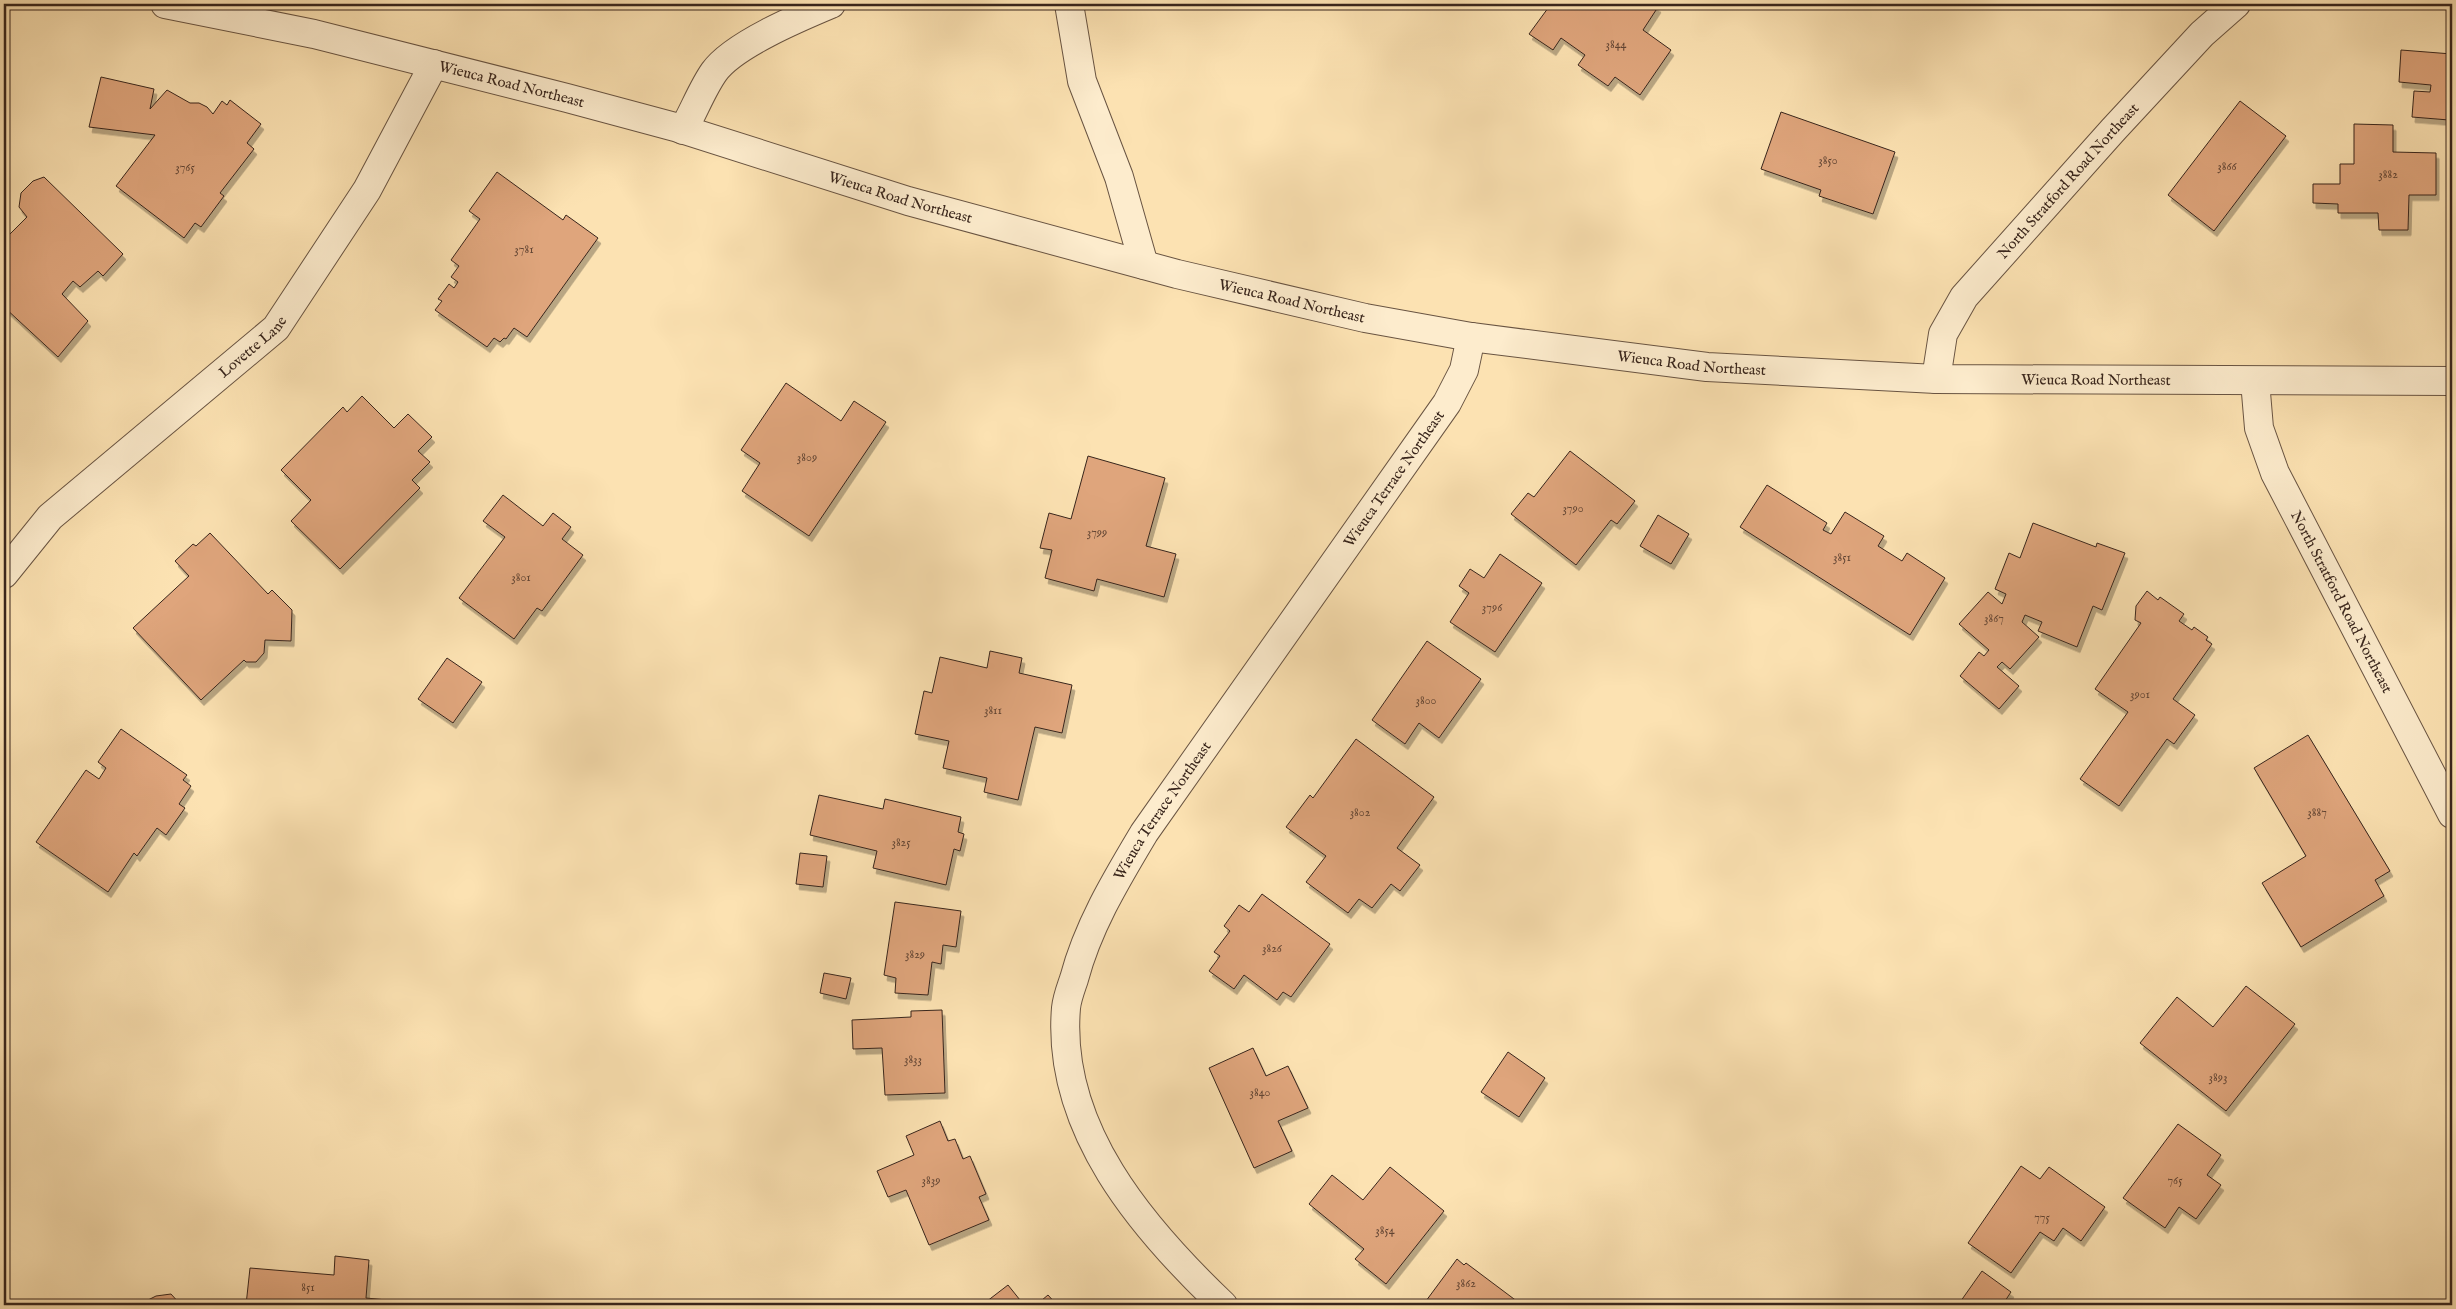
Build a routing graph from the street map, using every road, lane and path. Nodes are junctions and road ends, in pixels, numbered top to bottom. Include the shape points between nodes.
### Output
1 (165, 4) edge
2 (830, 4) edge
3 (1069, 4) edge
4 (2236, 4) edge
5 (434, 64) junction
6 (683, 130) junction
7 (1144, 265) junction
8 (1471, 337) junction
9 (1936, 379) junction
10 (2255, 381) junction
11 (2452, 381) edge
12 (4, 574) edge
13 (2452, 814) edge
14 (1223, 1305) edge

1 - 5 street, Wieuca Road Northeast via 314,34
2 - 6 street via 745,46 715,71
3 - 7 street via 1082,81 1119,177
4 - 9 street, North Stratford Road Northeast via 2202,34 1964,297 1944,334
5 - 6 street, Wieuca Road Northeast
5 - 12 street, Lovette Lane via 367,190 276,328 50,517
6 - 7 street, Wieuca Road Northeast via 908,201
7 - 8 street, Wieuca Road Northeast via 1365,318
8 - 9 street, Wieuca Road Northeast via 1707,367
8 - 14 street, Wieuca Terrace Northeast via 1464,370 1447,404 1144,833 1107,894 1079,957 1066,1007 1066,1057 1077,1103 1101,1159 1124,1195 1193,1276
9 - 10 street, Wieuca Road Northeast
10 - 11 street, Wieuca Road Northeast
10 - 13 street, North Stratford Road Northeast via 2259,428 2275,473

